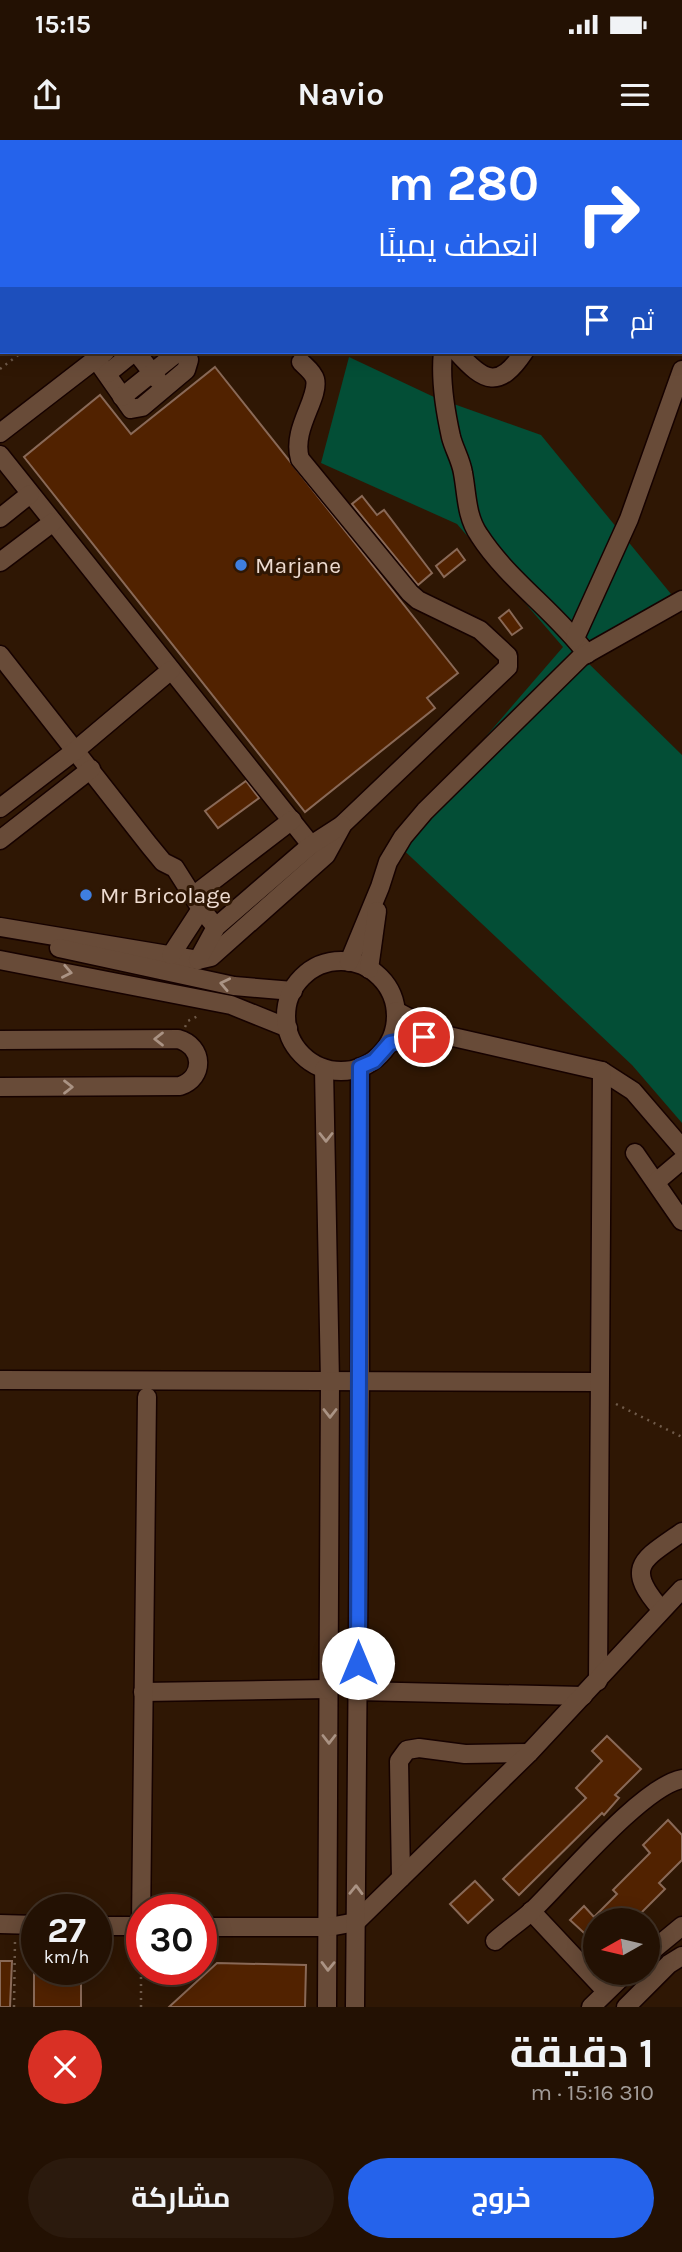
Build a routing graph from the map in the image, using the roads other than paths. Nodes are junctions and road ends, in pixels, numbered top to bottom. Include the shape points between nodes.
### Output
1 (132, 354) edge
2 (137, 354) edge
3 (176, 354) edge
4 (184, 354) edge
5 (443, 354) edge
6 (459, 354) edge
7 (523, 354) edge
8 (100, 355) edge
9 (301, 362) dead end
10 (682, 370) edge
11 (108, 373) junction
12 (152, 373) junction
13 (164, 388) junction
14 (122, 397) junction
15 (0, 433) edge
16 (3, 466) edge
17 (30, 494) junction
18 (0, 518) edge
19 (53, 522) junction
20 (0, 562) edge
21 (682, 600) edge
22 (575, 638) junction
23 (587, 654) junction
24 (0, 655) edge
25 (171, 670) junction
26 (76, 750) junction
27 (91, 769) junction
28 (0, 808) edge
29 (292, 820) junction
30 (343, 824) junction
31 (0, 840) edge
32 (311, 845) junction
33 (380, 887) junction
34 (197, 902) junction
35 (0, 927) edge
36 (216, 927) junction
37 (0, 935) edge
38 (171, 955) junction
39 (0, 960) edge
40 (198, 960) junction
41 (349, 962) junction
42 (369, 969) junction
43 (293, 991) junction
44 (396, 1011) junction
45 (288, 1028) junction
46 (440, 1034) junction
47 (0, 1040) edge
48 (390, 1043) junction
49 (360, 1067) junction
50 (324, 1069) junction
51 (602, 1071) junction
52 (0, 1087) edge
53 (682, 1148) edge
54 (635, 1153) dead end
55 (682, 1160) edge
56 (656, 1182) junction
57 (682, 1221) edge
58 (0, 1380) edge
59 (330, 1382) junction
60 (360, 1382) junction
61 (599, 1382) junction
62 (147, 1397) dead end
63 (682, 1532) edge
64 (682, 1589) edge
65 (661, 1609) junction
66 (598, 1681) junction
67 (328, 1689) junction
68 (358, 1691) junction
69 (143, 1692) junction
70 (583, 1696) junction
71 (529, 1752) junction
72 (682, 1779) edge
73 (401, 1878) junction
74 (141, 1894) edge
75 (531, 1912) junction
76 (356, 1922) junction
77 (682, 1926) edge
78 (217, 1927) edge
79 (329, 1927) junction
80 (495, 1941) dead end
81 (660, 1944) edge
82 (682, 1956) edge
83 (613, 1985) edge
84 (606, 1991) junction
85 (327, 2007) edge
86 (355, 2007) edge
87 (591, 2007) edge
88 (626, 2007) edge

1 - 11 street
2 - 12 street
3 - 12 street
4 - 13 street via 188,367
5 - 22 street via 443,390 452,438 477,533 521,586
6 - 7 street via 477,372 497,377 511,371
8 - 11 street
8 - 15 street
9 - 30 street via 313,374 315,385 297,439 300,459 410,593 480,630 508,656 508,667
10 - 22 street via 629,519
11 - 14 street
12 - 13 street
12 - 14 street
13 - 14 street via 137,410
16 - 17 street
17 - 18 street
17 - 19 street
19 - 20 street
19 - 25 street
21 - 23 street
22 - 23 street
23 - 33 street via 410,829 388,862
24 - 26 street
25 - 26 street
25 - 29 street
26 - 27 street
26 - 28 street
27 - 31 street
27 - 34 street via 163,862 175,868
29 - 32 street
29 - 34 street
30 - 32 street
30 - 40 street via 326,855 217,954
32 - 36 street
33 - 41 street
33 - 42 street
34 - 36 street
34 - 38 street
35 - 38 street
36 - 40 street
43 -> 37 street via 224,984
38 - 40 street
39 -> 45 street via 231,1005
41 - 42 street
41 - 43 street via 320,966 304,976
42 - 44 street via 380,977
43 - 45 street via 286,1014
44 - 46 street
44 - 48 street
45 - 50 street via 304,1057
46 - 48 street
46 - 51 street
52 -> 47 street via 180,1086 196,1075 199,1062 195,1049 178,1039
48 - 49 street via 374,1061
49 - 50 street
49 - 60 street
50 -> 59 street
51 - 53 street via 634,1091
51 - 61 street
54 - 56 street
55 - 56 street
56 - 57 street
58 - 59 street
59 - 60 street
59 -> 67 street
60 - 61 street
60 - 68 street
61 - 66 street
62 - 69 street
63 - 65 street via 646,1558 640,1572 645,1591
64 - 65 street
65 - 66 street
66 - 70 street
67 - 69 street
67 -> 79 street
68 - 70 street
76 -> 68 street
69 - 74 street
70 - 71 street
71 - 73 street
71 - 73 street via 407,1750 399,1768
72 - 75 street via 645,1798
73 - 76 street
75 - 80 street
75 - 84 street
76 - 79 street
76 - 86 street
77 - 81 street
78 - 79 street
79 -> 85 street
82 - 88 street
83 - 84 street
84 - 87 street

